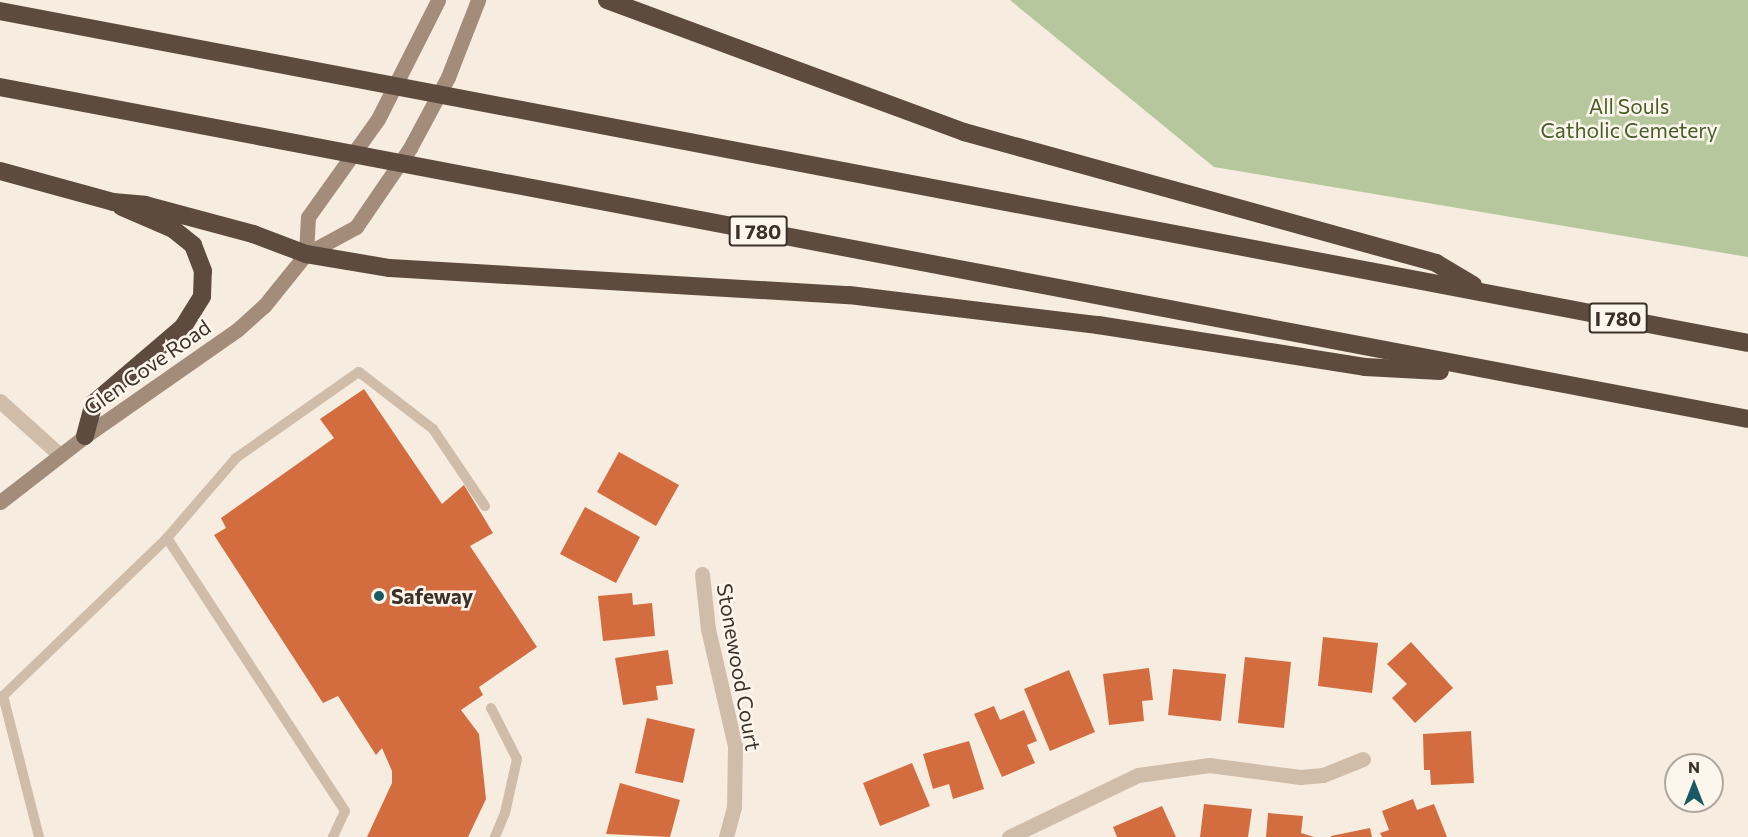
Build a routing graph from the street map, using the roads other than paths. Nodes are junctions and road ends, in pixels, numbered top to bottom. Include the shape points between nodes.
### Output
1 (438, 0) edge
2 (607, 0) edge
3 (477, 2) edge
4 (633, 4) edge
5 (0, 10) edge
6 (0, 87) edge
7 (0, 171) edge
8 (113, 202) junction
9 (306, 254) junction
10 (1488, 293) junction
11 (1748, 343) edge
12 (1516, 376) junction
13 (0, 401) edge
14 (1748, 419) edge
15 (85, 436) junction
16 (60, 455) junction
17 (0, 502) edge
18 (485, 506) dead end
19 (167, 538) junction
20 (702, 574) dead end
21 (491, 708) dead end
22 (1363, 759) dead end
23 (731, 835) edge
24 (1014, 836) edge
25 (39, 837) edge
26 (333, 837) edge
27 (495, 837) edge

1 - 9 main road via 378,119 308,217
2 - 4 highway
3 - 9 main road, Glen Cove Road via 448,77 410,148 357,227
4 - 10 highway via 964,132 1436,263
5 - 10 highway, I 780
6 - 12 highway, I 780
7 - 8 highway
8 - 9 highway via 156,208 253,234
8 - 15 highway via 173,229 193,245 203,271 202,296 183,327 94,403
9 - 12 highway via 390,268 941,304 1365,367
9 - 15 main road, Glen Cove Road via 264,306 237,330
10 - 11 highway, I 780
12 - 14 highway, I 780
13 - 16 street
15 - 16 main road, Glen Cove Road
16 - 17 main road, Glen Cove Road
18 - 19 lane via 433,429 359,372 236,458
19 - 25 lane via 3,696
19 - 26 lane via 345,811
20 - 23 street, Stonewood Court via 712,651 735,746
21 - 27 lane via 517,759 505,813
22 - 24 street via 1323,775 1300,777 1209,765 1138,775

